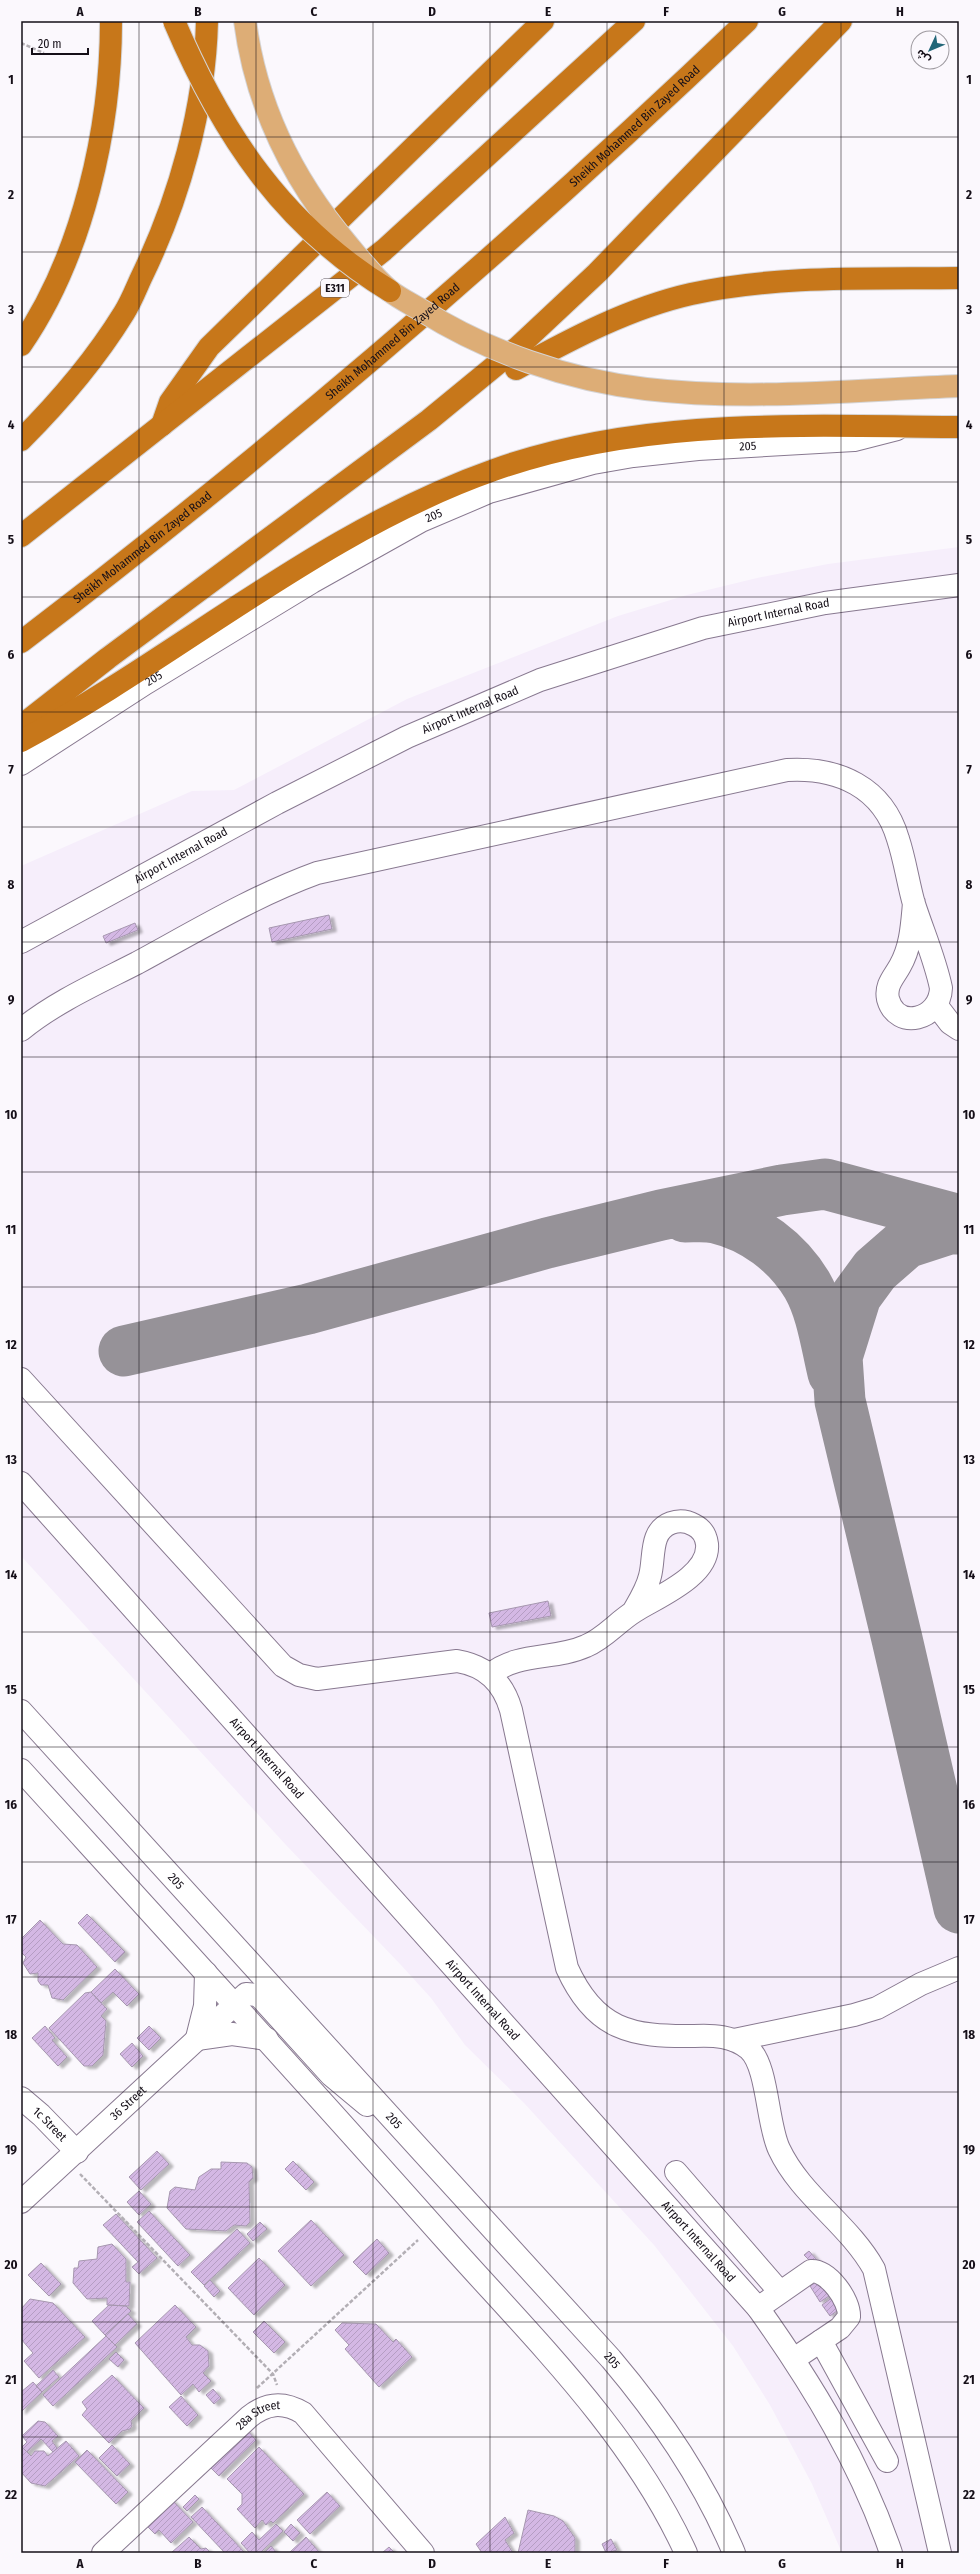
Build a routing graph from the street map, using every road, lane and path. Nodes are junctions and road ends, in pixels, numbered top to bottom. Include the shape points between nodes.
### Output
1 (111, 21) edge
2 (174, 21) edge
3 (207, 21) edge
4 (245, 21) edge
5 (543, 21) edge
6 (634, 21) edge
7 (747, 21) edge
8 (841, 21) edge
9 (21, 43) edge
10 (44, 53) dead end
11 (959, 278) edge
12 (390, 291) junction
13 (25, 339) edge
14 (959, 386) edge
15 (429, 420) junction
16 (904, 427) junction
17 (959, 427) edge
18 (160, 428) junction
19 (21, 440) edge
20 (21, 536) edge
21 (959, 585) edge
22 (21, 642) edge
23 (21, 726) edge
24 (21, 741) edge
25 (21, 764) edge
26 (914, 904) junction
27 (21, 942) edge
28 (937, 1006) junction
29 (959, 1029) edge
30 (21, 1030) edge
31 (21, 1379) edge
32 (21, 1483) edge
33 (633, 1612) dead end
34 (491, 1674) junction
35 (21, 1711) edge
36 (21, 1770) edge
37 (959, 1968) edge
38 (206, 1973) junction
39 (234, 2003) junction
40 (196, 2039) junction
41 (267, 2039) junction
42 (734, 2040) junction
43 (21, 2099) edge
44 (396, 2121) junction
45 (72, 2157) junction
46 (676, 2172) dead end
47 (21, 2202) edge
48 (433, 2226) junction
49 (780, 2292) junction
50 (758, 2308) junction
51 (820, 2341) junction
52 (794, 2359) junction
53 (273, 2374) junction
54 (255, 2389) dead end
55 (283, 2405) junction
56 (887, 2461) dead end
57 (103, 2553) edge
58 (423, 2553) edge
59 (686, 2553) edge
60 (734, 2553) edge
61 (891, 2553) edge
62 (940, 2553) edge

1 - 13 highway via 107,106 86,200 68,252
2 - 12 highway, bridge via 208,94 246,157 317,237 364,275
3 - 19 highway via 195,114 177,187 155,249 125,312 89,364 52,409
4 - 12 main road, bridge via 250,57 259,89 272,127 290,164 330,225
5 - 18 highway via 209,347 170,402
6 - 18 highway, E311 via 384,250
7 - 22 highway, Sheikh Mohammed Bin Zayed Road via 594,165 383,350 105,577
8 - 15 highway via 558,310 507,357
9 - 10 path
11 - 15 highway via 762,284 690,294 622,316 559,346 495,380
12 - 14 main road, bridge via 484,344 534,363 592,379 644,389 698,393 753,393
15 - 23 highway via 108,658
16 - 17 highway
16 - 24 highway via 707,429 646,434 588,444 496,469 422,500 341,541 108,691
16 - 25 street, 205 via 854,440 698,449 633,456 593,463 489,492 421,521 312,582 146,683
18 - 20 highway, E311
21 - 27 street, Airport Internal Road via 825,603 703,628 540,680 407,737 277,803
26 - 28 street via 939,977 941,998
26 - 28 street via 909,944 888,988 888,1000 894,1010 911,1018 928,1015
26 - 30 street via 898,838 889,817 875,798 856,783 834,773 811,769 787,770 317,873 289,883 244,905 63,1002
28 - 29 street via 950,1023
31 - 34 street via 283,1666 299,1675 317,1679 457,1660 479,1666
32 - 50 street, Airport Internal Road
33 - 34 street via 607,1634 585,1646 514,1661
34 - 42 street via 502,1686 511,1710 567,1968 575,1987 587,2003 619,2027 658,2036 714,2035
35 - 44 street, 205
36 - 38 street
37 - 42 street via 921,1984 877,2008
38 - 39 street
38 - 40 street via 205,2006
39 - 40 street, 36 Street
39 - 41 street
39 - 44 street, 36 Street via 246,1994 257,1995 345,2089
40 - 41 street via 232,2034
40 - 45 street, 36 Street
41 - 48 street
42 - 62 street via 750,2050 757,2062 772,2132 787,2164 854,2240 874,2269
43 - 45 street, 1c Street via 41,2114
44 - 60 street, 205 via 638,2390 690,2465
45 - 47 street, 36 Street
45 - 53 path
46 - 49 street
48 - 53 path
48 - 59 street via 605,2423 658,2499
49 - 50 street
49 - 51 street via 811,2271 817,2270 828,2276 847,2304 849,2317 846,2323
50 - 52 street, Airport Internal Road
51 - 52 street
51 - 56 street
52 - 61 street, Airport Internal Road via 852,2458
53 - 54 path
53 - 55 path
55 - 57 street, 28a Street via 258,2409
55 - 58 street, 28a Street via 293,2408 310,2420

